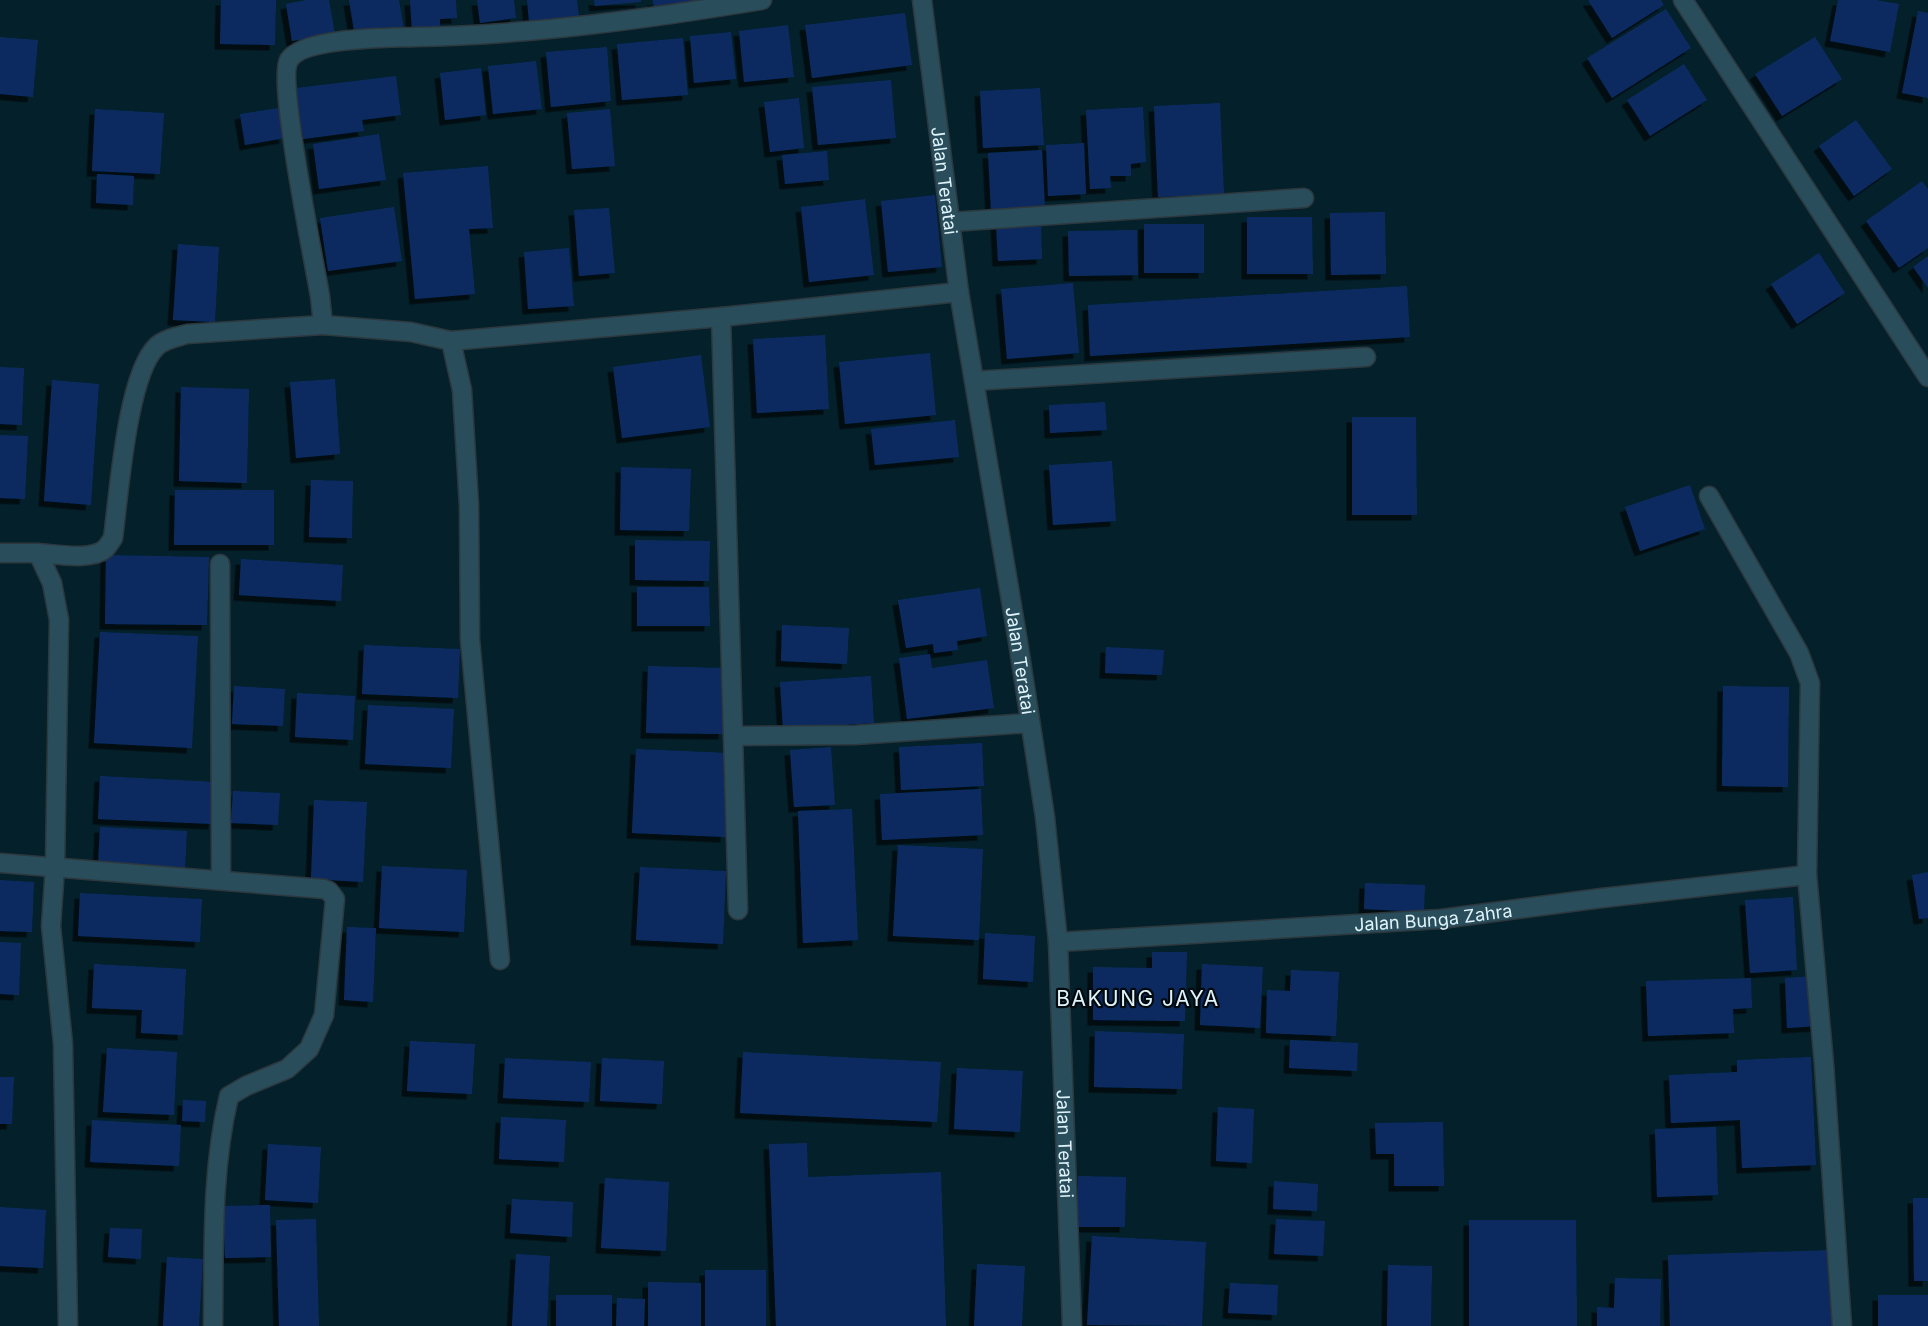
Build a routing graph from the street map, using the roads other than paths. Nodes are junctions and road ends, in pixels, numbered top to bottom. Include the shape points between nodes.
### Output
1 (762, 0) edge
2 (922, 0) edge
3 (1683, 0) edge
4 (1304, 198) dead end
5 (951, 222) junction
6 (959, 292) junction
7 (722, 317) junction
8 (323, 325) junction
9 (451, 341) junction
10 (1366, 357) dead end
11 (1928, 377) edge
12 (974, 381) junction
13 (1709, 496) dead end
14 (0, 553) edge
15 (38, 553) junction
16 (220, 564) dead end
17 (1030, 723) junction
18 (733, 736) junction
19 (0, 863) edge
20 (55, 867) junction
21 (1807, 875) junction
22 (221, 879) junction
23 (738, 910) dead end
24 (1058, 942) junction
25 (500, 960) dead end
26 (68, 1326) edge
27 (213, 1326) edge
28 (1072, 1326) edge
29 (1842, 1326) edge

1 - 8 street via 565,27 329,42 294,52 287,62 286,84
2 - 5 street, Jalan Teratai
3 - 11 street
4 - 5 street
5 - 6 street, Jalan Teratai
6 - 7 street
6 - 12 street, Jalan Teratai
7 - 9 street
7 - 18 street
8 - 9 street via 411,332
8 - 15 street via 187,334 156,347 141,371 132,404 113,538 98,554
9 - 25 street via 462,390 469,505 470,640
10 - 12 street
12 - 17 street, Jalan Teratai
13 - 21 street via 1799,653 1810,683
14 - 15 street
15 - 20 street via 52,583 59,620
16 - 22 street
17 - 18 street via 855,735
17 - 24 street, Jalan Teratai
18 - 23 street
19 - 20 street
20 - 22 street
20 - 26 street via 51,926 63,1044
21 - 24 street, Jalan Bunga Zahra via 1441,919
21 - 29 street
22 - 27 street via 324,889 335,898 324,1015 309,1049 287,1070 229,1096 221,1128 215,1201
24 - 28 street, Jalan Teratai

